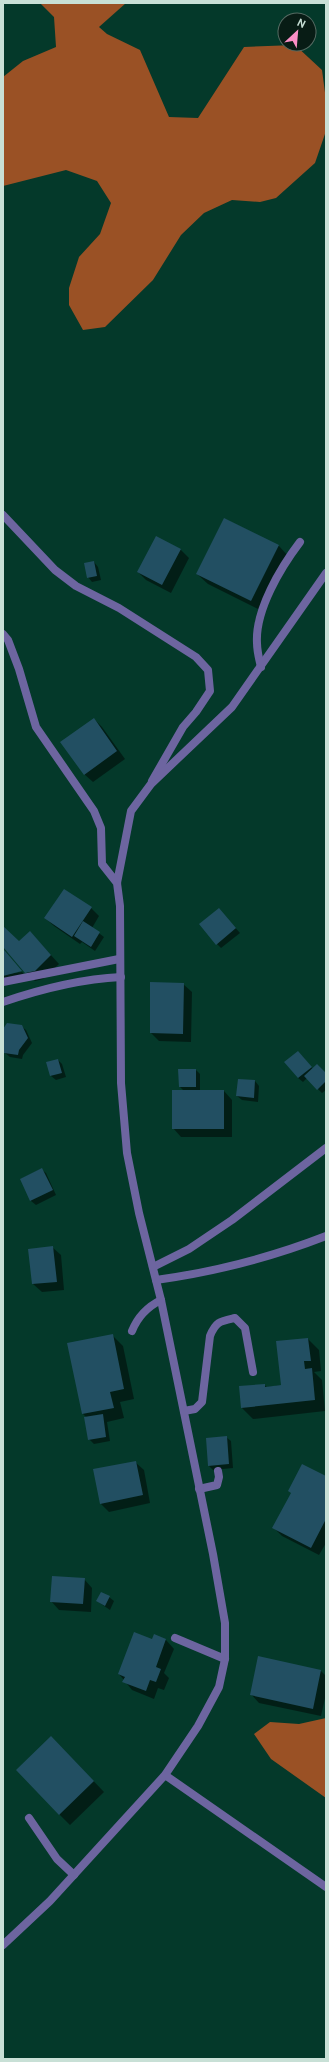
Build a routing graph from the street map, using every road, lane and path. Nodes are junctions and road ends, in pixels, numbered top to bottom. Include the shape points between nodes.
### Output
1 (3, 515) edge
2 (300, 542) dead end
3 (326, 573) edge
4 (3, 634) edge
5 (261, 667) junction
6 (151, 784) junction
7 (117, 883) junction
8 (119, 959) junction
9 (121, 977) junction
10 (3, 982) edge
11 (3, 1002) edge
12 (326, 1148) edge
13 (326, 1236) edge
14 (153, 1267) junction
15 (156, 1280) junction
16 (161, 1300) junction
17 (132, 1331) dead end
18 (253, 1372) dead end
19 (184, 1411) junction
20 (218, 1471) dead end
21 (199, 1489) junction
22 (175, 1638) dead end
23 (225, 1659) junction
24 (165, 1775) junction
25 (29, 1818) dead end
26 (74, 1875) junction
27 (326, 1887) edge
28 (3, 1945) edge

1 - 6 street via 55,570 76,586 119,608 171,640 196,657 208,670 210,691 183,727
2 - 5 street via 270,592 258,626 256,643
3 - 5 street
4 - 7 street via 8,640 19,669 36,727 94,811 101,828 102,864
5 - 6 street via 232,707
6 - 7 street via 131,811
7 - 8 street via 120,906
8 - 9 street
8 - 10 street
9 - 11 street via 37,990
9 - 14 street via 121,1083 127,1153
12 - 14 street via 232,1220 189,1249
13 - 15 street via 221,1269
14 - 15 street
15 - 16 street
16 - 17 street via 148,1307
16 - 19 street
18 - 19 street via 245,1328 235,1318 221,1320 214,1326 210,1336 202,1402 196,1409
19 - 21 street
20 - 21 street via 217,1485
21 - 23 street via 224,1623
22 - 23 street
23 - 24 street via 219,1687 198,1726
24 - 26 street
24 - 27 street
25 - 26 street via 58,1859
26 - 28 street

